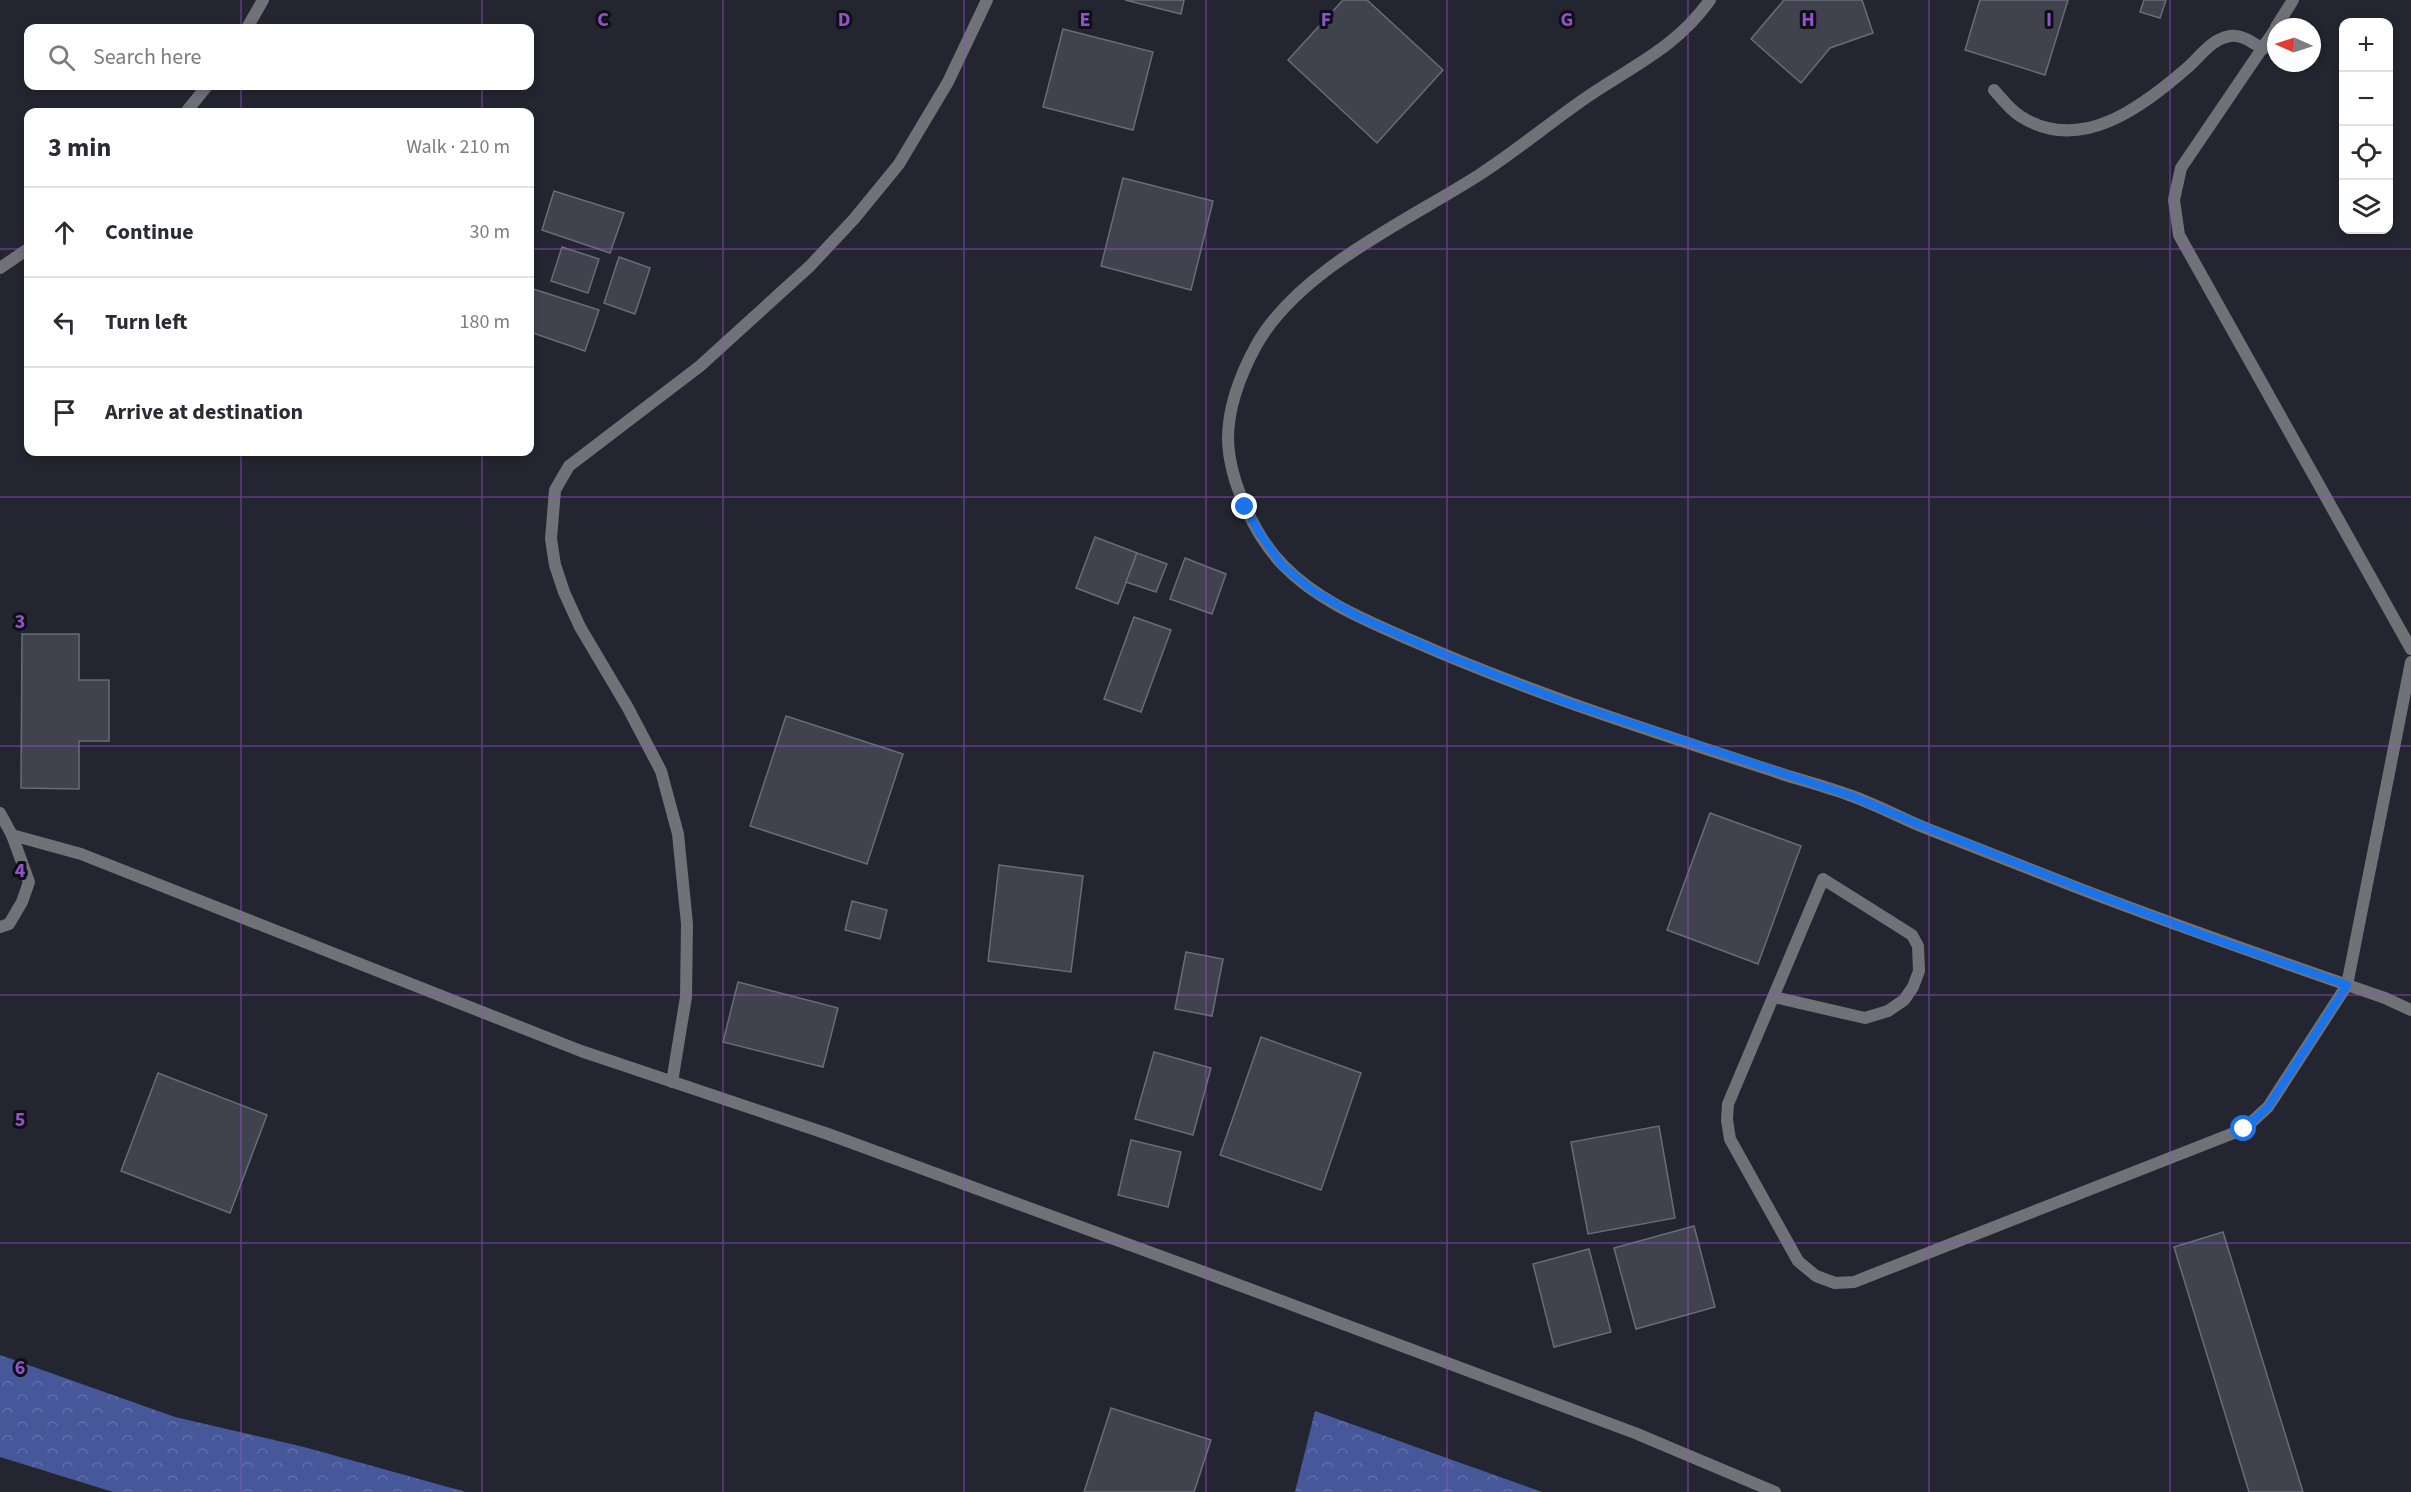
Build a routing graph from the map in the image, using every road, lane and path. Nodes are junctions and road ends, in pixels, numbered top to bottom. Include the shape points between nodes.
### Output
1 (262, 0) edge
2 (987, 0) edge
3 (1710, 0) edge
4 (2293, 0) edge
5 (2282, 18) edge
6 (249, 24) edge
7 (2267, 42) edge
8 (2263, 49) junction
9 (204, 90) edge
10 (1994, 90) dead end
11 (189, 108) edge
12 (24, 252) edge
13 (0, 268) edge
14 (2411, 649) edge
15 (2411, 662) edge
16 (0, 813) edge
17 (12, 835) junction
18 (0, 927) edge
19 (2347, 985) junction
20 (1774, 996) junction
21 (2411, 1010) edge
22 (672, 1082) junction
23 (1775, 1492) edge

1 - 6 street
2 - 22 street via 948,82 899,164 854,219 810,266 700,366 569,466 555,490 551,539 564,592 660,771 678,834 687,924 686,986
3 - 19 street via 1665,48 1591,94 1483,173 1328,269 1285,305 1242,373 1231,409 1228,442 1234,472 1245,507 1260,534 1282,565 1312,590 1359,617 1450,657 1557,699 1852,796 2100,896
4 - 5 street
7 - 8 street
8 - 10 street via 2240,36 2215,41 2187,69 2122,117 2088,129 2052,130 2019,116
8 - 14 street via 2181,168 2174,200 2179,234
9 - 11 street
12 - 13 street
15 - 19 street
16 - 17 street
17 - 18 street via 29,882 9,924
17 - 22 street via 81,854 581,1051
19 - 20 street via 2268,1107 2244,1129 1854,1282 1835,1283 1816,1276 1798,1261 1728,1130 1728,1104
19 - 21 street
20 - 20 street via 1823,879 1912,935 1918,946 1919,971 1913,987 1904,1000 1888,1011 1865,1018
22 - 23 street via 828,1134 1285,1302 1635,1433

